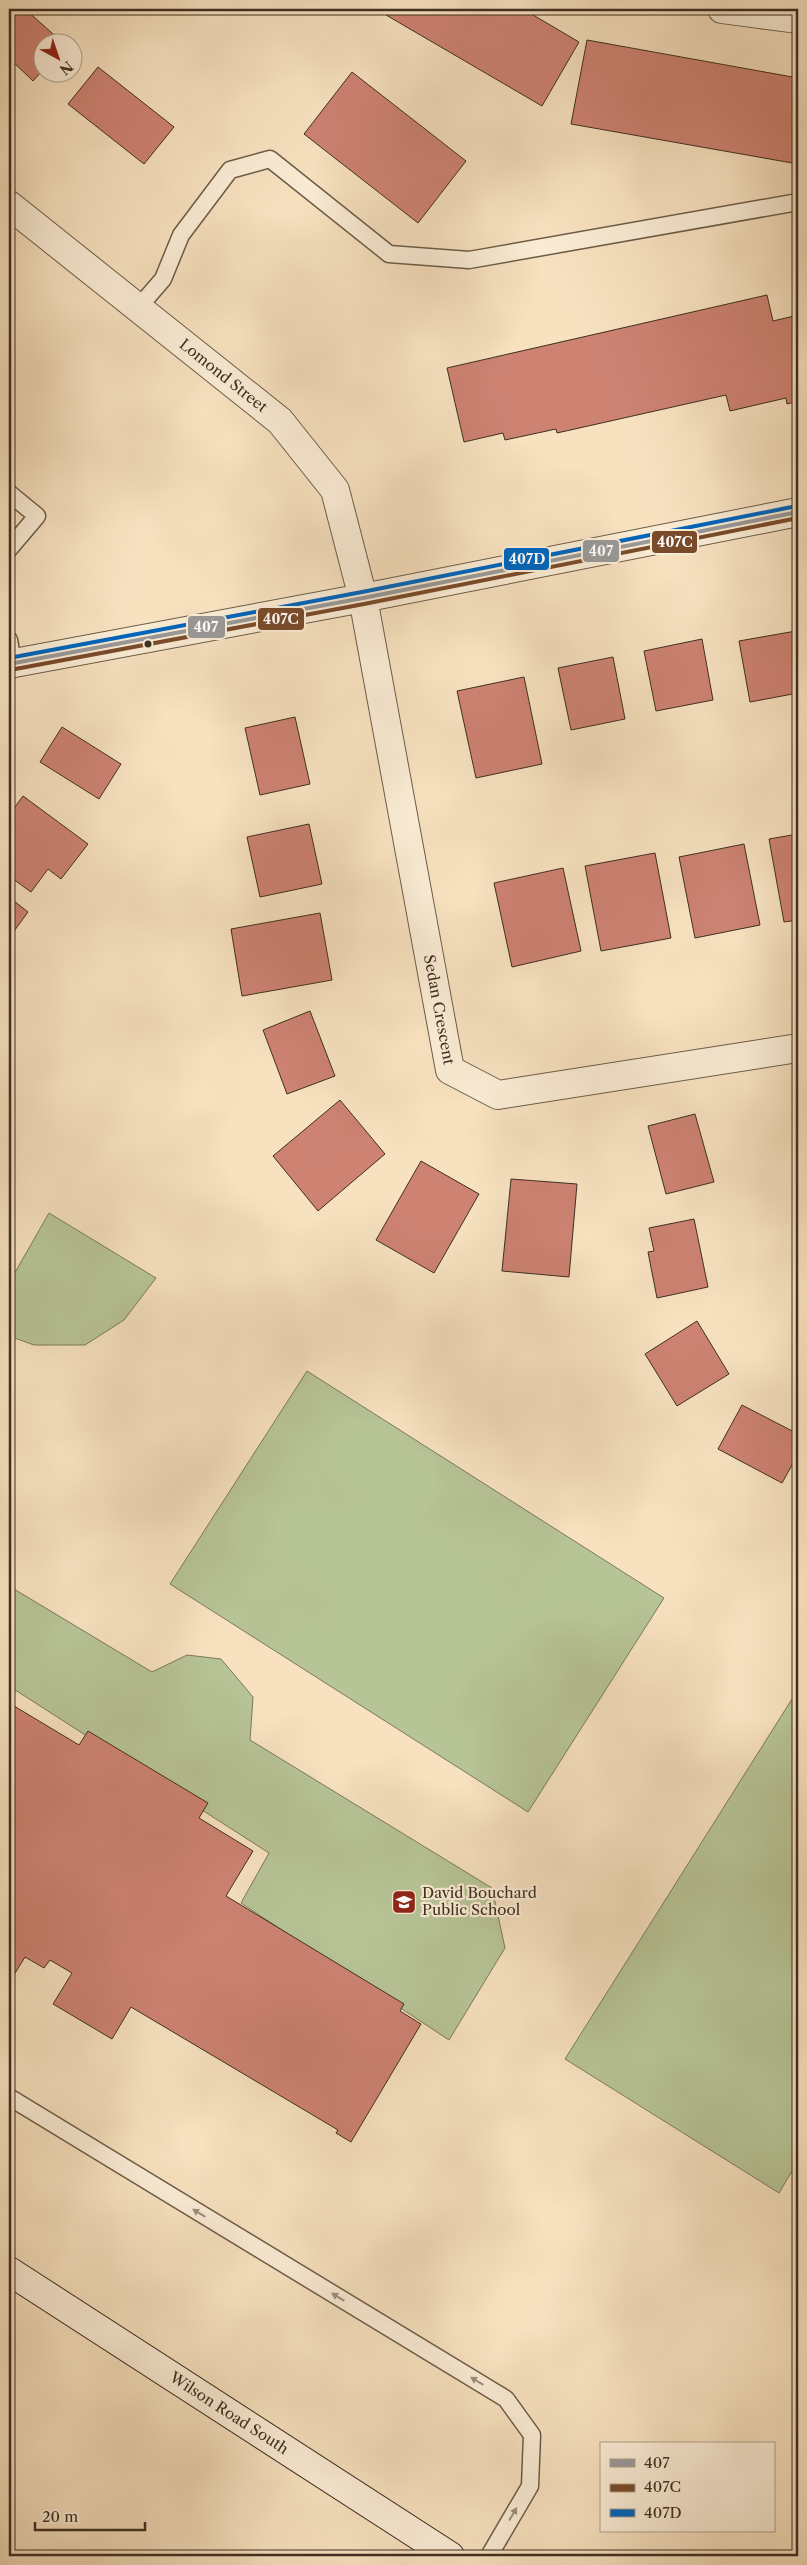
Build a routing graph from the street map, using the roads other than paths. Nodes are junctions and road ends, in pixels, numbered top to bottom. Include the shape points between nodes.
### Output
1 (722, 9) edge
2 (798, 19) edge
3 (798, 202) edge
4 (9, 205) edge
5 (138, 308) junction
6 (9, 493) edge
7 (798, 512) edge
8 (9, 549) edge
9 (363, 598) junction
10 (10, 656) edge
11 (798, 1048) edge
12 (9, 2097) edge
13 (9, 2271) edge
14 (450, 2556) edge
15 (489, 2556) edge

1 - 2 street
3 - 5 lane via 469,260 390,254 270,159 230,170 181,235 163,278
4 - 5 street, Lomond Street
5 - 9 street, Lomond Street via 280,421 335,490
6 - 8 lane via 37,516
7 - 9 street
9 - 10 street
9 - 11 street, Sedan Crescent via 450,1070 498,1095
15 -> 12 lane via 530,2486 532,2434 506,2399
13 - 14 street, Wilson Road South

